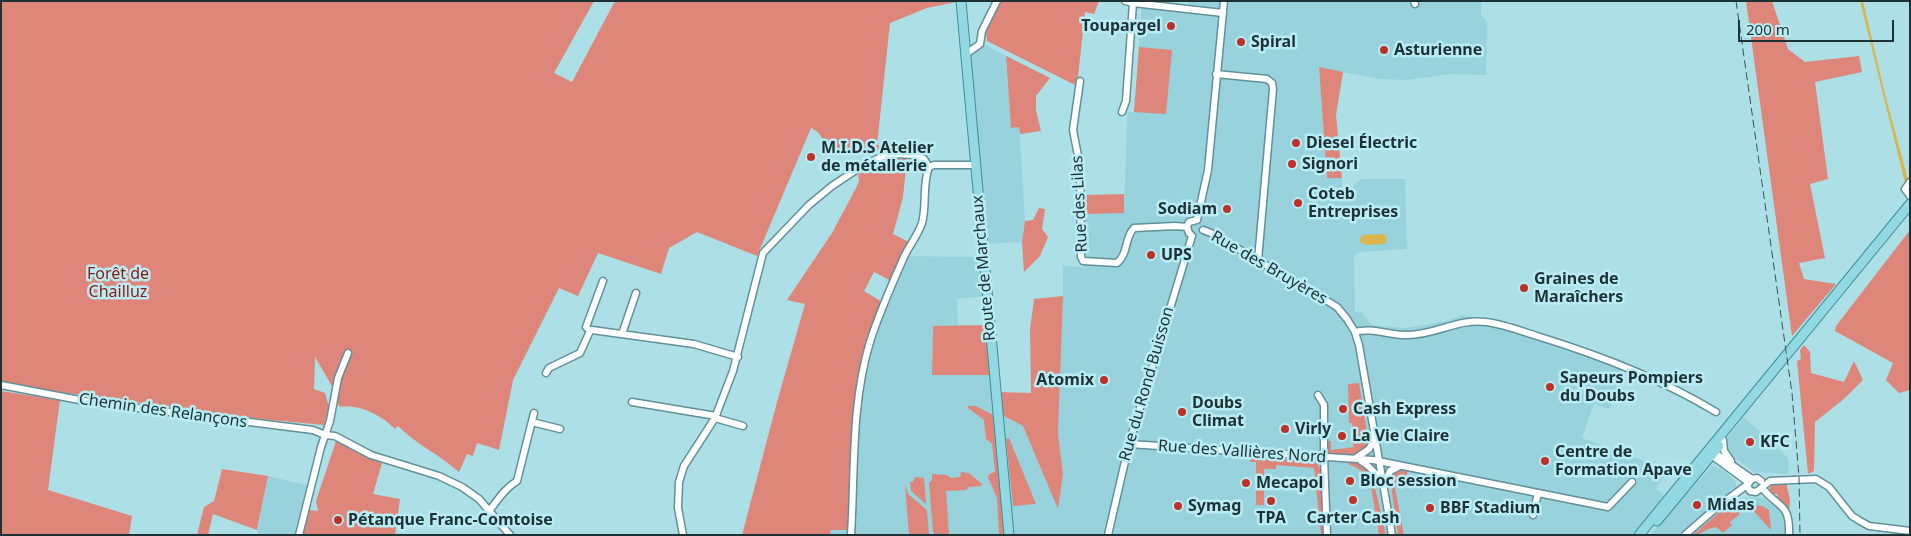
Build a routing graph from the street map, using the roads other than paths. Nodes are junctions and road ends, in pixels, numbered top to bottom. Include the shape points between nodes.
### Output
1 (961, 1) edge
2 (997, 1) edge
3 (1125, 1) edge
4 (1224, 1) edge
5 (1133, 3) junction
6 (1223, 13) junction
7 (980, 41) junction
8 (965, 44) junction
9 (966, 54) junction
10 (1216, 74) junction
11 (1080, 81) dead end
12 (1122, 112) dead end
13 (975, 165) junction
14 (929, 167) junction
15 (1910, 182) edge
16 (1910, 196) edge
17 (1910, 204) edge
18 (1910, 211) edge
19 (1197, 220) junction
20 (1187, 227) junction
21 (1204, 230) junction
22 (1192, 236) junction
23 (1258, 260) junction
24 (603, 281) dead end
25 (636, 293) dead end
26 (590, 332) junction
27 (1355, 332) junction
28 (622, 334) junction
29 (348, 353) dead end
30 (738, 357) junction
31 (546, 373) dead end
32 (1, 385) edge
33 (1318, 395) dead end
34 (632, 402) dead end
35 (1716, 412) dead end
36 (534, 413) dead end
37 (715, 417) junction
38 (532, 422) junction
39 (743, 426) dead end
40 (560, 429) dead end
41 (325, 435) junction
42 (1375, 438) junction
43 (1723, 440) junction
44 (1129, 444) junction
45 (1377, 450) junction
46 (1713, 455) junction
47 (1324, 457) junction
48 (1355, 458) junction
49 (1379, 461) junction
50 (1400, 465) junction
51 (1735, 467) junction
52 (1382, 479) junction
53 (1632, 482) dead end
54 (1755, 485) junction
55 (1384, 489) junction
56 (1538, 493) junction
57 (489, 511) junction
58 (1534, 515) dead end
59 (1910, 531) edge
60 (299, 535) edge
61 (510, 535) edge
62 (683, 535) edge
63 (851, 535) edge
64 (1009, 535) edge
65 (1108, 535) edge
66 (1327, 535) edge
67 (1392, 535) edge
68 (1638, 535) edge
69 (1646, 535) edge
70 (1685, 535) edge
71 (1789, 535) edge

1 - 8 main road, Route de Marchaux
2 - 7 street
3 - 5 street
4 - 6 street, Rue des Bruyères
5 - 6 street
5 - 12 street via 1126,101
6 - 10 street, Rue des Bruyères
7 - 8 street
7 - 9 street via 978,47
8 - 9 main road, Route de Marchaux
9 - 13 main road, Route de Marchaux
10 - 19 street, Rue des Bruyères via 1208,170
10 - 23 street via 1267,78 1272,83
11 - 20 street, Rue des Lilas via 1074,130 1080,166 1083,261 1117,262 1124,255 1129,234 1134,228
13 - 14 street via 939,164
13 - 64 main road, Route de Marchaux
14 - 30 street via 924,159 912,155 881,156 832,186 809,205 763,253
14 - 63 street via 921,224 876,326 861,383
15 - 16 street via 1905,189
17 - 46 main road via 1780,360
18 - 43 main road
19 - 20 street, Rue des Bruyères via 1189,222
19 - 21 street, Rue des Bruyères
20 - 22 street, Rue des Bruyères
21 - 22 street, Rue des Bruyères via 1198,236
21 - 23 street, Rue des Bruyères
22 - 44 street, Rue du Rond Buisson
23 - 27 street, Rue des Bruyères via 1337,307
24 - 26 street via 586,327
25 - 28 street
26 - 28 street
26 - 31 street via 580,354
27 - 35 street via 1408,336 1466,321 1486,322 1550,340 1638,371
27 - 42 street, Rue des Bruyères
28 - 30 street via 694,344
29 - 41 street via 338,378
30 - 37 street
32 - 41 street, Chemin des Relançons via 90,402 313,430
33 - 47 street via 1324,405
34 - 37 street
36 - 38 street
37 - 39 street
37 - 62 street via 684,466 679,482 678,508
38 - 40 street
38 - 57 street via 517,481 498,497
41 - 57 street, Chemin des Relançons via 335,436 371,455 452,481 471,493
41 - 60 street
42 - 45 street, Rue des Bruyères
42 - 48 street via 1369,449
43 - 46 main road
43 - 51 street via 1724,451
44 - 47 street, Rue des Vallières Nord
44 - 65 street, Rue du Rond Buisson
45 - 49 street, Rue des Bruyères
45 - 50 street
46 - 51 street
46 - 54 street
46 - 68 main road
46 - 69 main road
47 - 48 street, Rue des Vallières Nord
47 - 66 street
48 - 49 street, Rue des Vallières Nord
48 - 52 street
49 - 50 street, Rue des Vallières Nord
49 - 52 street, Rue des Bruyères
50 - 55 street via 1390,471
50 - 56 street, Rue des Vallières Nord
51 - 54 street
52 - 55 street, Rue des Bruyères
53 - 56 street, Rue des Vallières Nord via 1608,507
54 - 59 street via 1769,478 1816,479 1829,487 1860,522
54 - 70 street via 1717,507
54 - 71 street via 1786,510
55 - 67 street, Rue des Bruyères
56 - 58 street
57 - 61 street, Chemin des Relançons

